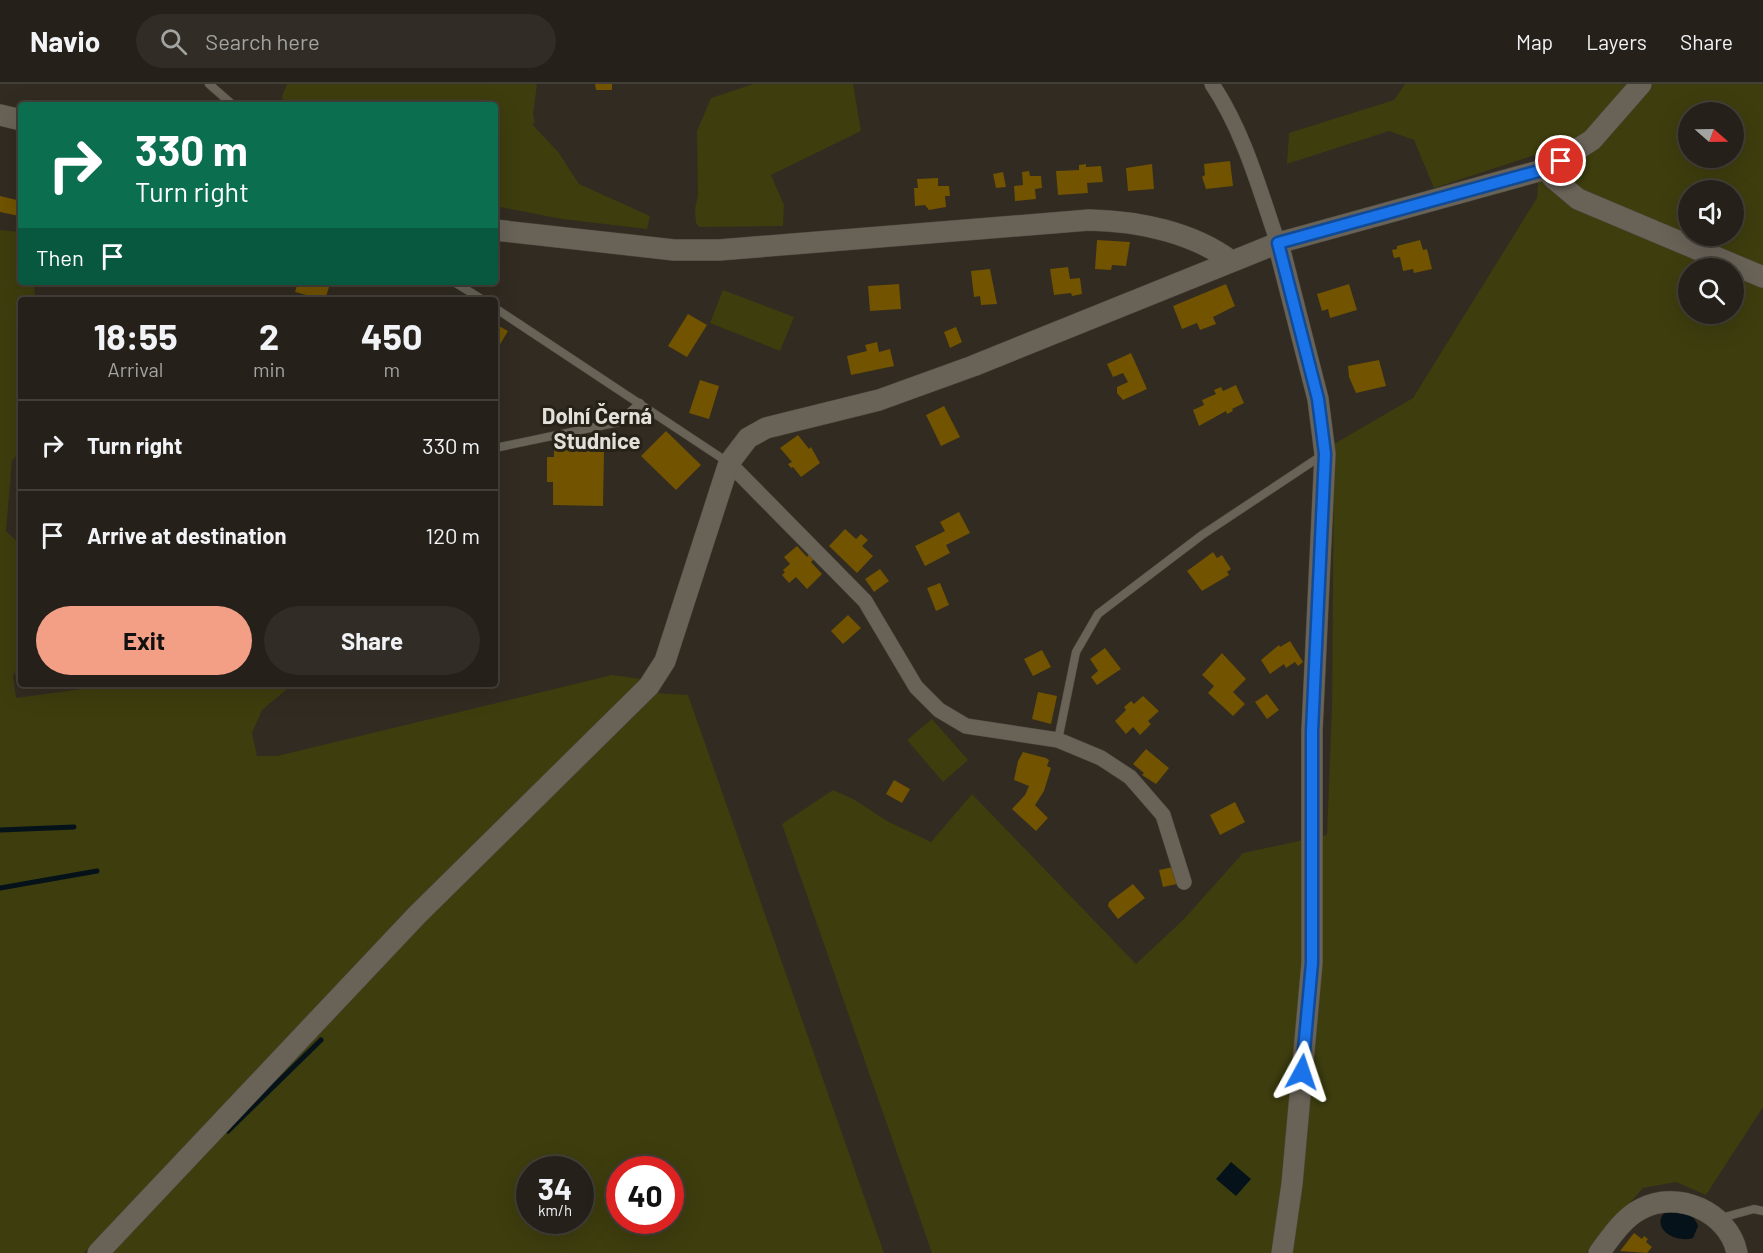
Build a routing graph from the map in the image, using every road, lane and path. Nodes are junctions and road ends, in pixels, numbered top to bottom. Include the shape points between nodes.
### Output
1 (209, 84) edge
2 (1212, 84) edge
3 (1641, 84) edge
4 (230, 102) edge
5 (0, 115) edge
6 (18, 119) edge
7 (1546, 169) junction
8 (498, 230) edge
9 (1278, 243) junction
10 (1231, 261) junction
11 (1763, 277) edge
12 (459, 285) edge
13 (478, 297) edge
14 (498, 310) edge
15 (640, 404) junction
16 (498, 447) edge
17 (1325, 454) junction
18 (729, 463) junction
19 (1058, 740) junction
20 (1184, 882) dead end
21 (1763, 1210) edge
22 (1717, 1219) junction
23 (98, 1253) edge
24 (1282, 1253) edge
25 (1599, 1253) edge
26 (1737, 1253) edge

1 - 4 lane
2 - 9 street via 1228,108 1249,157
3 - 7 street via 1592,140
5 - 6 street
7 - 9 street
7 - 11 street via 1578,199
8 - 10 street via 653,248 719,250 1113,221 1201,242
9 - 10 street
9 - 17 street via 1318,399
10 - 18 street via 879,400 766,428 748,438
12 - 13 lane
14 - 15 lane
15 - 16 lane via 619,422
15 - 18 lane
17 - 19 lane via 1202,535 1098,614 1076,652
17 - 24 street via 1312,731 1312,963
18 - 19 street via 865,601 916,687 939,710 966,726
18 - 23 street via 665,661 649,686 417,915
19 - 20 street via 1101,758 1130,777 1163,815
21 - 22 lane
22 - 25 street via 1695,1204 1663,1201 1640,1209 1618,1228
22 - 26 street via 1735,1243

